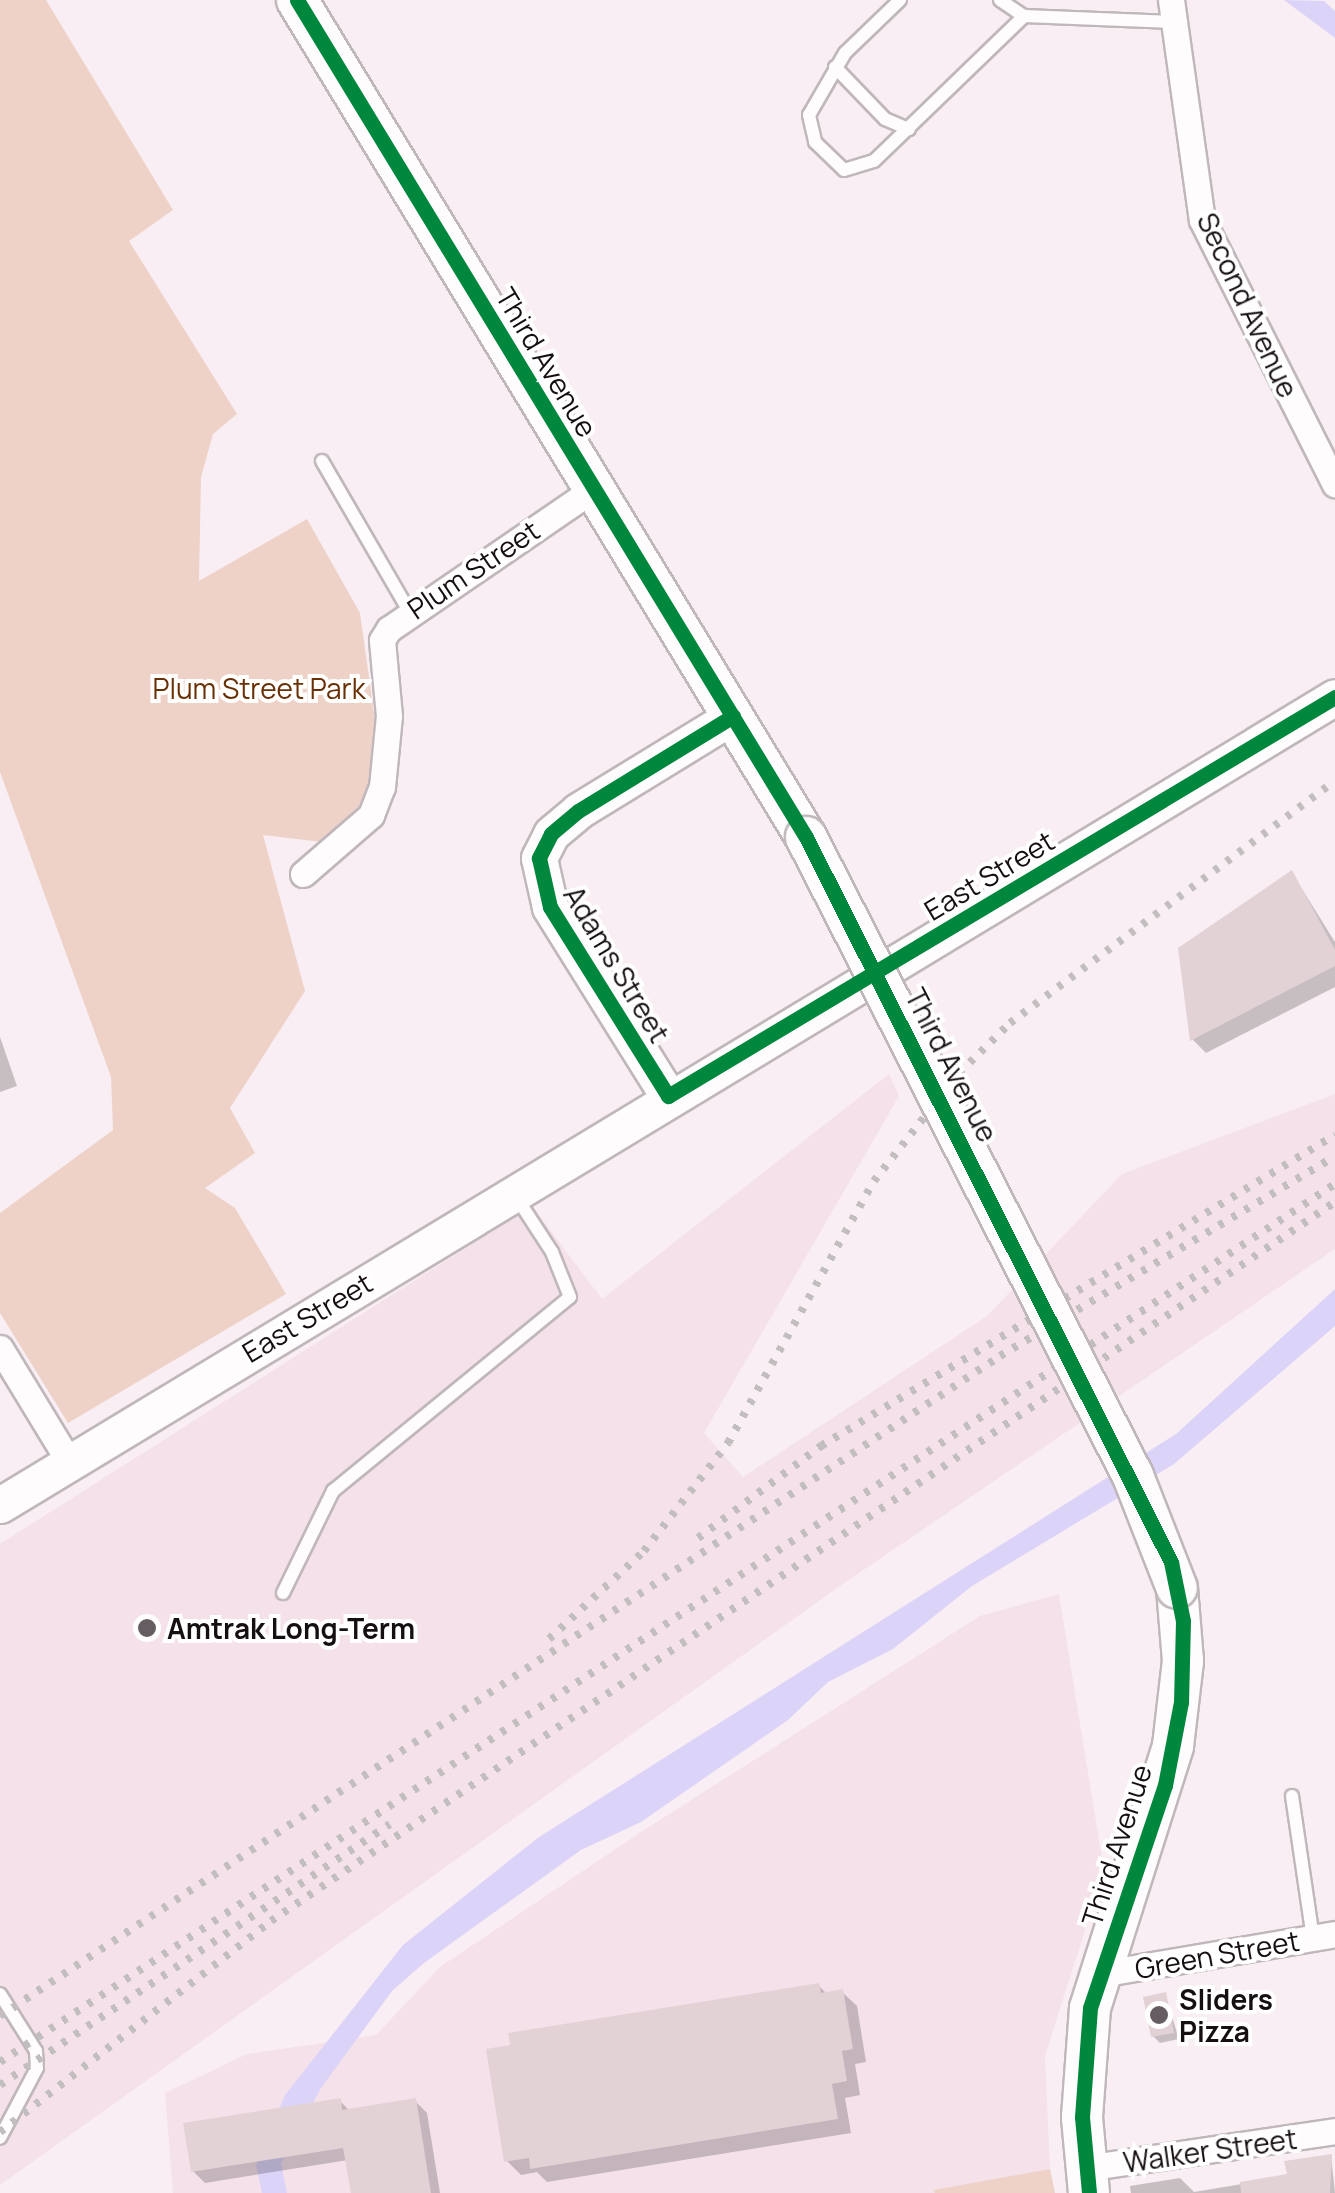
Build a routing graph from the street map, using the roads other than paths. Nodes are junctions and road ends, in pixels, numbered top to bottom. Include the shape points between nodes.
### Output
1 (297, 0) edge
2 (900, 0) edge
3 (1000, 0) edge
4 (1172, 11) edge
5 (1024, 16) junction
6 (835, 67) junction
7 (908, 129) junction
8 (322, 461) dead end
9 (1335, 484) edge
10 (594, 488) junction
11 (410, 611) junction
12 (1335, 697) edge
13 (733, 716) junction
14 (303, 874) dead end
15 (668, 1096) junction
16 (513, 1192) junction
17 (0, 1348) edge
18 (70, 1463) junction
19 (0, 1505) edge
20 (284, 1592) dead end
21 (1292, 1796) dead end
22 (1324, 1936) edge
23 (1099, 1974) junction
24 (0, 1994) edge
25 (1335, 2131) edge
26 (0, 2138) edge
27 (1087, 2180) edge

1 - 10 main road, Third Avenue
2 - 6 lane
3 - 5 lane
4 - 5 lane
4 - 9 street, Second Avenue via 1202,220
5 - 7 lane
6 - 7 lane via 872,108
6 - 7 lane via 810,115 815,142 844,170 874,162
8 - 11 lane
10 - 11 street, Plum Street
10 - 13 main road, Third Avenue
11 - 14 street, Plum Street via 382,640 388,716 382,787 370,815
12 - 15 street, East Street
13 - 15 street, Adams Street via 578,811 551,834 539,858 550,907
13 - 23 main road, Third Avenue, bridge via 806,837 1132,1476 1177,1588 1184,1661 1174,1746
15 - 16 street, East Street
16 - 18 street, East Street
16 - 20 lane via 552,1252 570,1298 333,1491
17 - 18 street
18 - 19 street, East Street
21 - 22 lane
22 - 23 street, Green Street
23 - 27 main road, Third Avenue via 1082,2078
24 - 26 lane via 36,2050 37,2068
25 - 27 street, Walker Street

